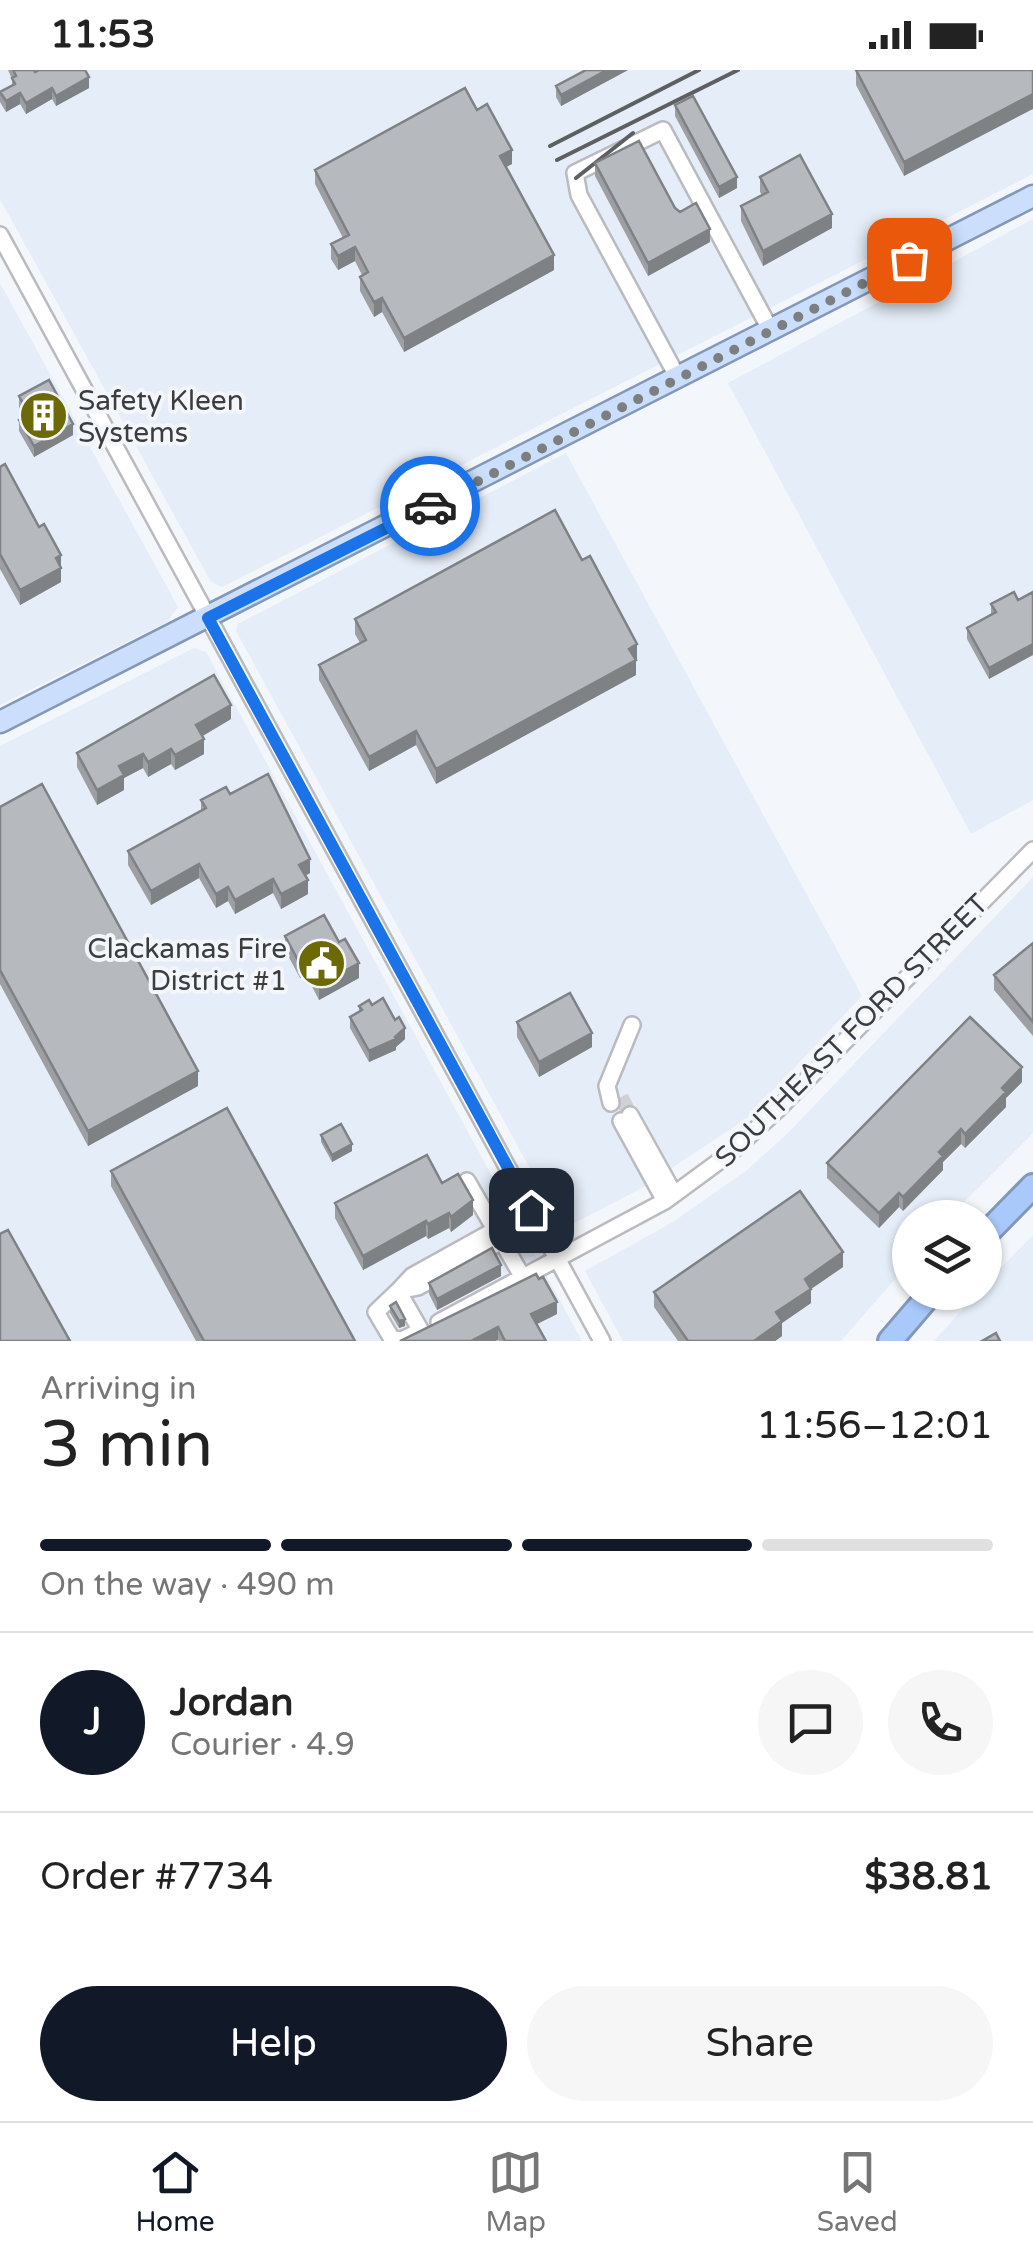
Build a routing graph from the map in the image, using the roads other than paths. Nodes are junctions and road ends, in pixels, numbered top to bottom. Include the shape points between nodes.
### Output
1 (1033, 196) edge
2 (0, 235) edge
3 (771, 331) junction
4 (678, 378) junction
5 (208, 618) junction
6 (0, 722) edge
7 (1033, 850) edge
8 (634, 1030) dead end
9 (616, 1100) tunnel mouth
10 (625, 1118) tunnel mouth
11 (466, 1181) edge
12 (1033, 1186) edge
13 (670, 1197) junction
14 (531, 1210) junction
15 (1002, 1218) edge
16 (498, 1235) junction
17 (558, 1258) junction
18 (522, 1276) junction
19 (398, 1291) junction
20 (917, 1310) edge
21 (421, 1331) junction
22 (602, 1341) edge
23 (890, 1341) edge

1 - 3 main road
2 - 5 street
3 - 4 main road
3 - 4 street via 663,130 575,173 580,195
4 - 5 main road
5 - 6 main road
5 - 14 street
7 - 13 street, SOUTHEAST FORD STREET via 756,1131
8 - 9 street
10 - 13 street
11 - 16 street
12 - 15 highway
13 - 17 street, SOUTHEAST FORD STREET
14 - 16 street
14 - 17 street
16 - 18 street
16 - 19 street via 412,1276
17 - 18 street, SOUTHEAST FORD STREET
17 - 22 street
18 - 21 street, SOUTHEAST FORD STREET
19 - 21 street
19 - 21 street via 376,1312 381,1325 392,1339
20 - 23 highway

